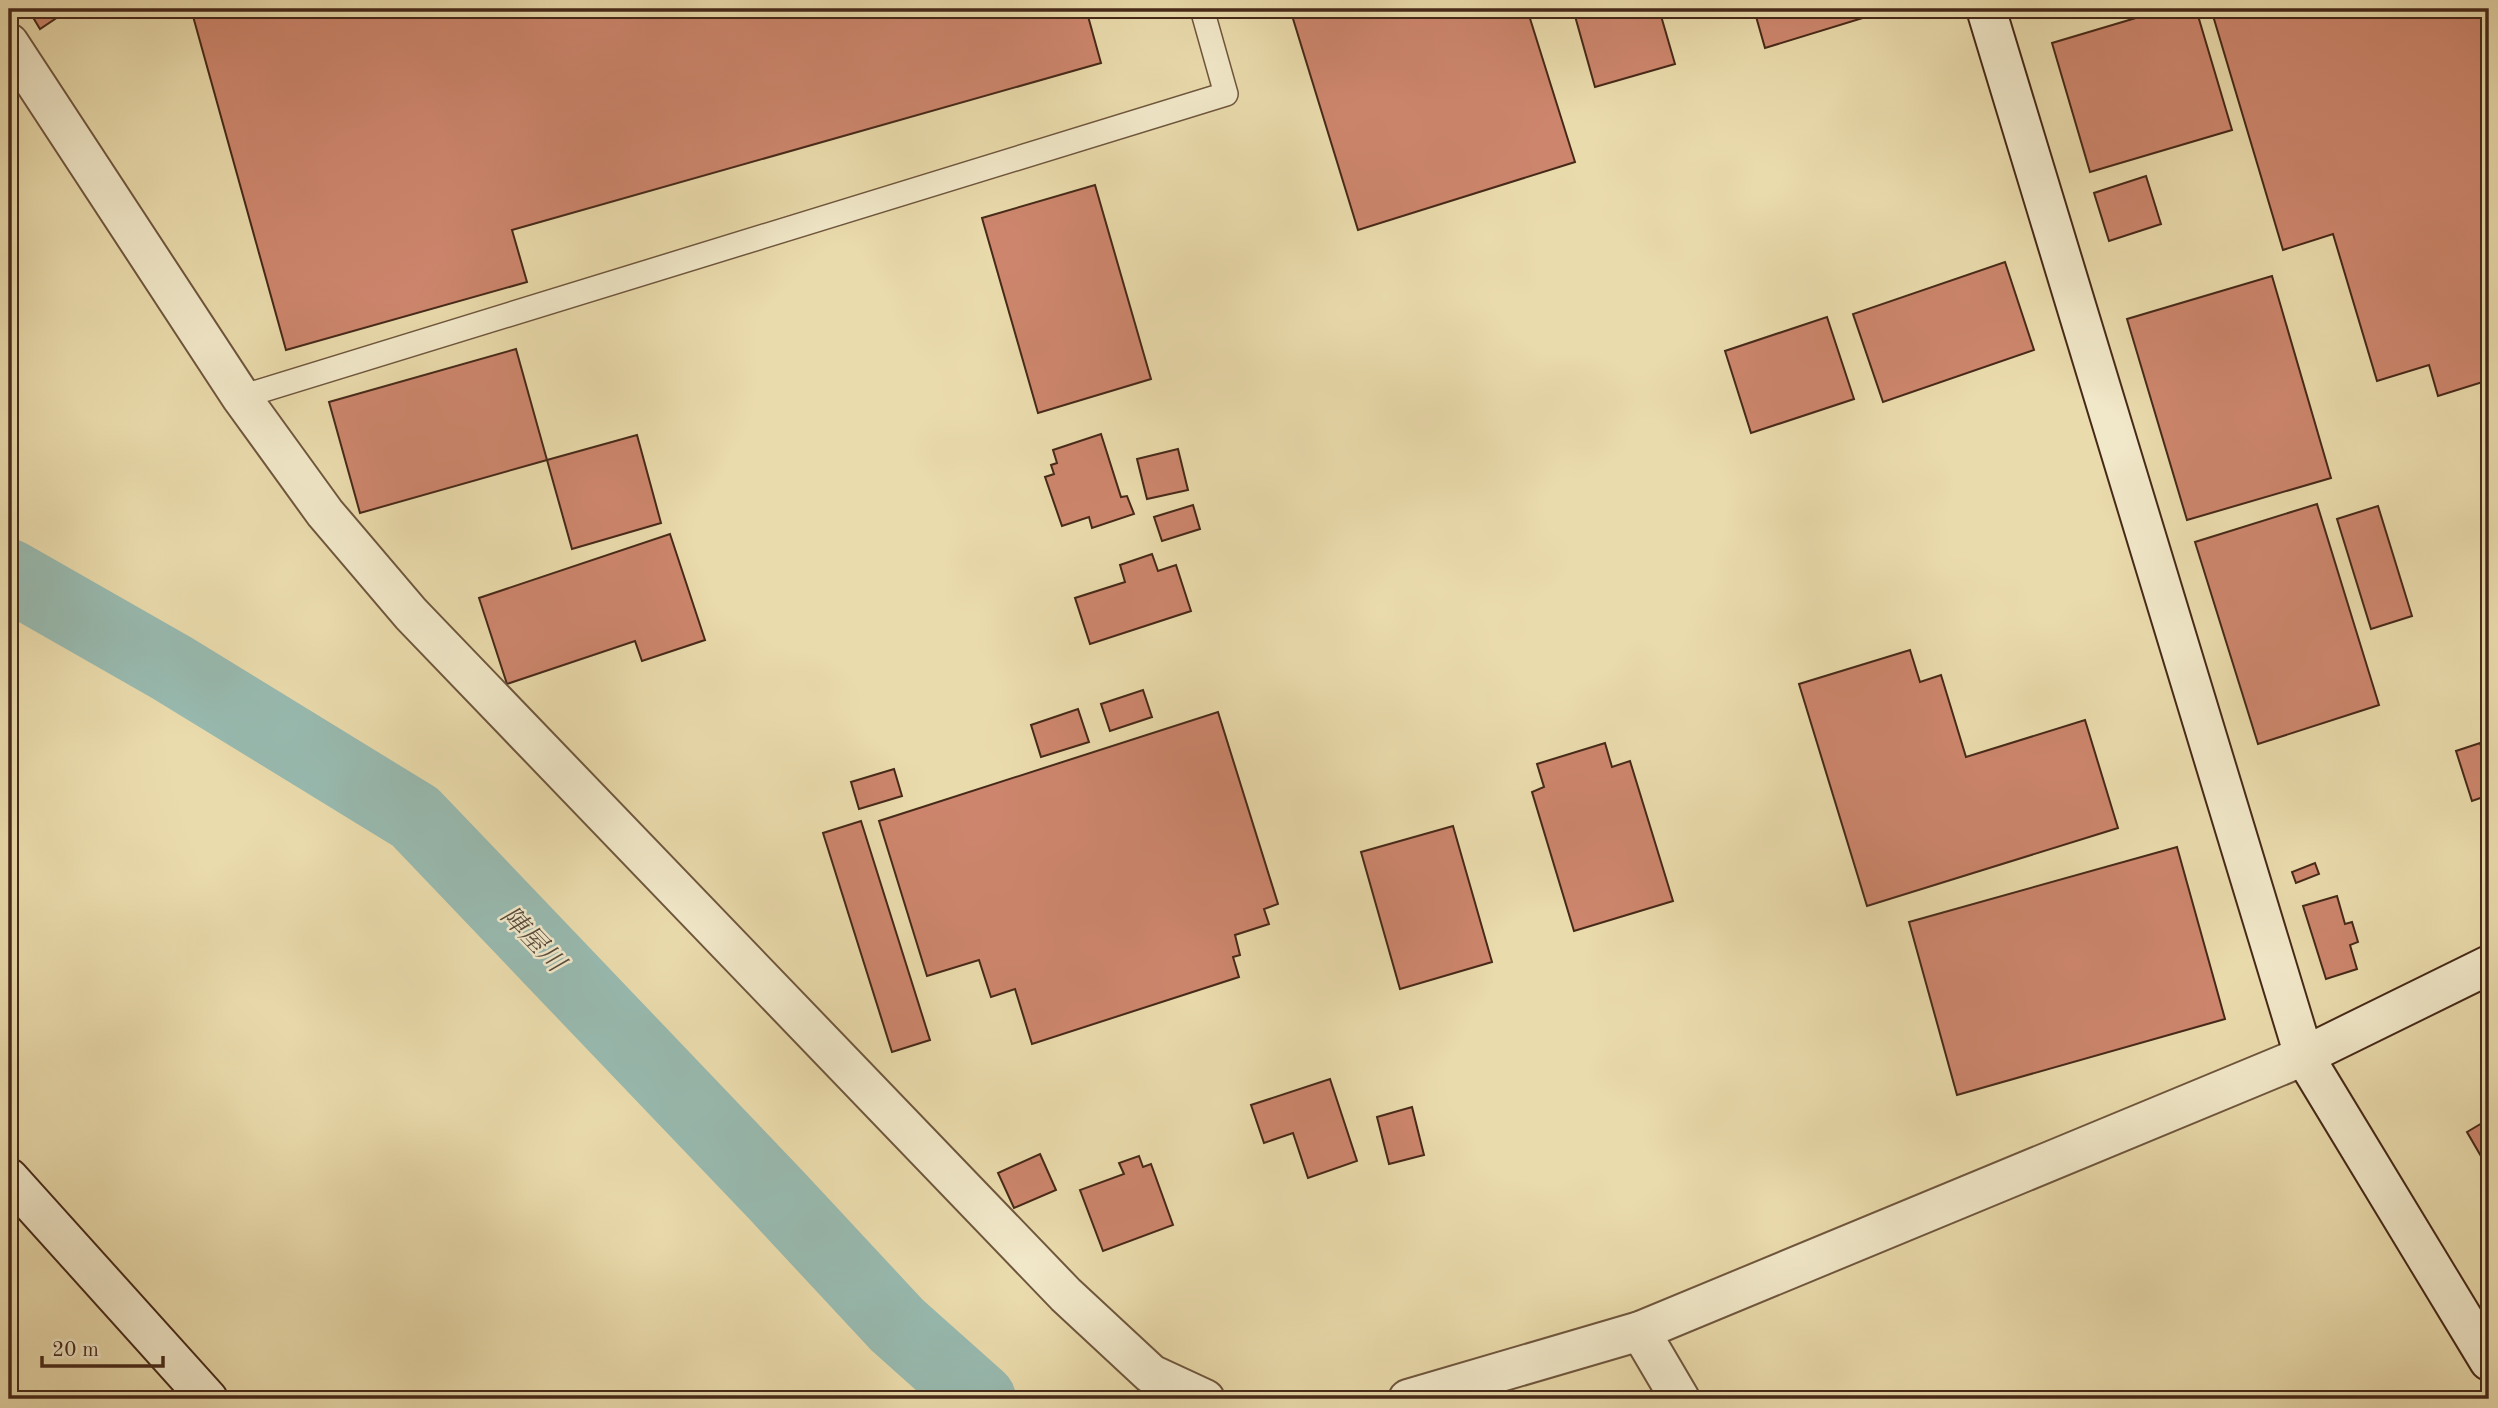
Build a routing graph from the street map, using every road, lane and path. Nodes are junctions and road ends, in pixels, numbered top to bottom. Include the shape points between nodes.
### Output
1 (1202, 9) edge
2 (1986, 9) edge
3 (9, 43) edge
4 (241, 397) junction
5 (2489, 965) edge
6 (2304, 1056) junction
7 (9, 1178) edge
8 (1640, 1331) junction
9 (2489, 1361) edge
10 (208, 1399) edge
11 (1205, 1399) edge
12 (1408, 1399) edge
13 (1680, 1399) edge

1 - 4 lane via 1226,94
2 - 6 street
3 - 4 street
4 - 11 street via 325,513 411,614 1046,1275 1151,1374
5 - 6 street
6 - 8 street
6 - 9 street
7 - 10 street
8 - 12 street
8 - 13 street

